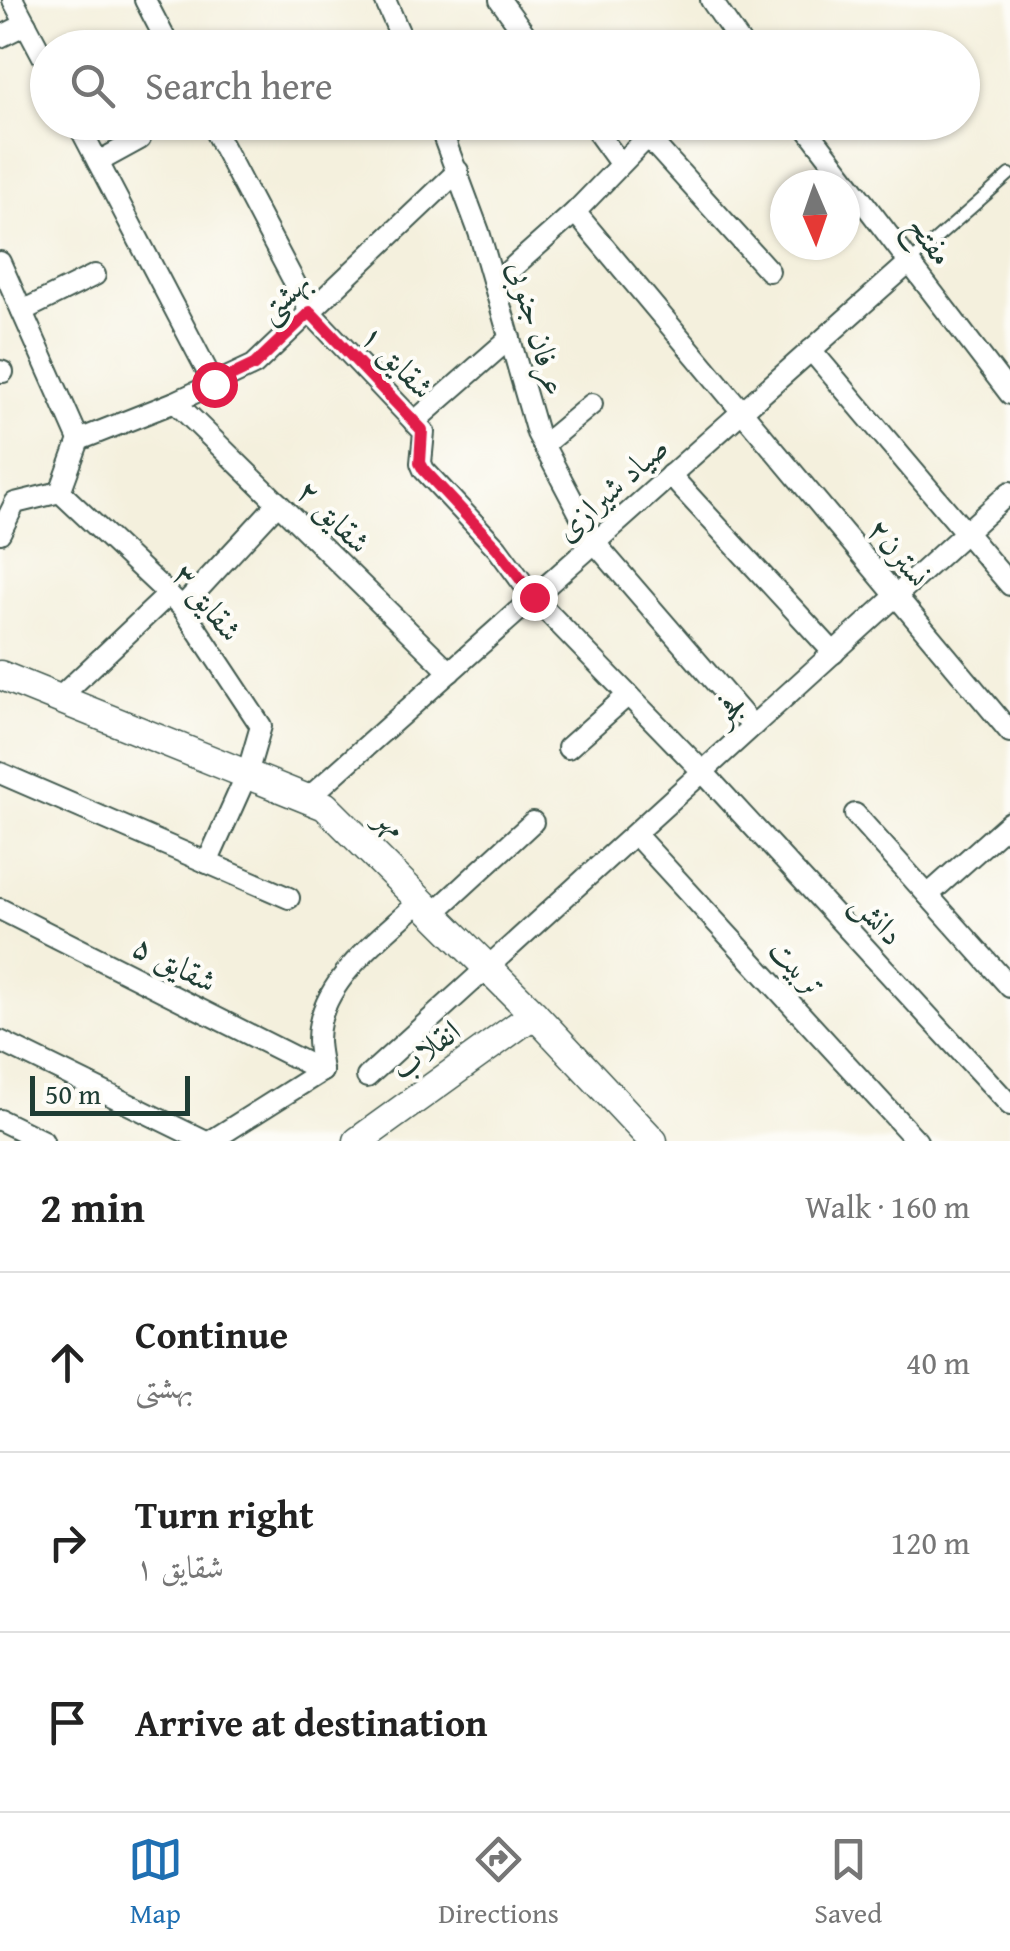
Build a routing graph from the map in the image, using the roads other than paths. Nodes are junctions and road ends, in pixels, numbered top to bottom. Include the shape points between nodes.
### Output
1 (13, 0) edge
2 (145, 0) edge
3 (385, 0) edge
4 (500, 0) edge
5 (711, 0) edge
6 (26, 24) junction
7 (161, 30) edge
8 (398, 30) edge
9 (521, 30) edge
10 (731, 30) edge
11 (30, 32) edge
12 (0, 37) edge
13 (86, 140) edge
14 (138, 140) edge
15 (219, 140) edge
16 (446, 140) edge
17 (603, 140) edge
18 (643, 140) edge
19 (662, 140) edge
20 (816, 140) edge
21 (98, 162) junction
22 (619, 162) junction
23 (458, 170) junction
24 (1010, 174) edge
25 (574, 212) junction
26 (0, 262) edge
27 (910, 262) junction
28 (769, 271) dead end
29 (95, 275) dead end
30 (494, 284) junction
31 (22, 311) junction
32 (310, 312) junction
33 (510, 338) junction
34 (811, 350) junction
35 (214, 384) junction
36 (1010, 394) edge
37 (175, 402) junction
38 (592, 404) dead end
39 (742, 411) junction
40 (414, 422) junction
41 (80, 440) junction
42 (543, 444) junction
43 (670, 476) junction
44 (60, 492) junction
45 (1010, 492) edge
46 (8, 499) edge
47 (278, 502) junction
48 (0, 533) edge
49 (965, 533) junction
50 (595, 542) junction
51 (1010, 586) edge
52 (896, 596) junction
53 (534, 597) junction
54 (175, 601) junction
55 (834, 653) junction
56 (450, 672) junction
57 (0, 675) edge
58 (628, 694) junction
59 (59, 698) junction
60 (753, 726) junction
61 (1010, 732) edge
62 (568, 748) dead end
63 (702, 772) junction
64 (0, 773) edge
65 (247, 774) junction
66 (307, 799) junction
67 (855, 814) dead end
68 (532, 822) dead end
69 (1010, 822) edge
70 (635, 834) junction
71 (207, 864) junction
72 (928, 895) junction
73 (289, 898) dead end
74 (428, 906) junction
75 (0, 909) edge
76 (488, 967) junction
77 (1010, 987) edge
78 (534, 1014) junction
79 (0, 1041) edge
80 (322, 1071) junction
81 (367, 1077) dead end
82 (1010, 1104) edge
83 (1, 1123) edge
84 (43, 1141) edge
85 (204, 1141) edge
86 (211, 1141) edge
87 (358, 1141) edge
88 (652, 1141) edge
89 (917, 1141) edge

1 - 6 street
2 - 7 street
3 - 8 street
4 - 9 street
5 - 10 street
6 - 11 street
6 - 12 street
13 - 21 street
14 - 21 street
15 - 32 street, شقایق ۱
16 - 23 street, عرفان جنوبی
17 - 22 street
18 - 22 street
19 - 28 street
20 - 27 street, مفتح
21 - 35 street
22 - 25 street
23 - 30 street, عرفان جنوبی
23 - 32 street, بهشتی
24 - 27 lane
25 - 30 street
25 - 39 street, نسترن۲
26 - 31 street
27 - 34 street, صیاد شیرازی
27 - 36 street, مفتح
29 - 31 street
30 - 33 street, عرفان جنوبی
31 - 41 street
32 - 35 street, بهشتی via 254,365
32 - 40 street, شقایق ۱
33 - 40 street
33 - 42 street, عرفان جنوبی
34 - 39 street, صیاد شیرازی
34 - 49 street
35 - 37 street, بهشتی
37 - 41 street, بهشتی
37 - 47 street, شقایق ۲
38 - 42 street
39 - 43 street, صیاد شیرازی
39 - 52 street, نسترن۲
40 - 53 street, شقایق ۱ via 424,432 424,470
41 - 44 street
42 - 50 street, عرفان جنوبی
43 - 50 street, صیاد شیرازی
43 - 55 street
44 - 46 street
44 - 54 street, شقایق ۳
45 - 49 street, فجر
46 - 48 street
47 - 54 street
47 - 56 street, شقایق ۲
49 - 51 street
49 - 52 street, فجر
50 - 53 street, صیاد شیرازی
50 - 60 street, عرفان جنوبی
52 - 55 street, فجر
52 - 61 street, نسترن۲
53 - 56 street, صیاد شیرازی
53 - 58 street, شقایق ۱
54 - 59 street
54 - 65 street, شقایق ۳ via 261,726
55 - 60 street, فجر
56 - 66 street, صیاد شیرازی
57 - 59 street, مهر
58 - 62 street
58 - 63 street, دانش
59 - 65 street, مهر
60 - 63 street, فجر
63 - 70 street, فجر
63 - 82 street, دانش
64 - 71 street
65 - 66 street, مهر
65 - 71 street, شقایق ۳
66 - 74 street, مهر via 324,806
67 - 72 street
68 - 74 street
69 - 72 street
70 - 76 street, فجر
70 - 89 street, تربیت
71 - 73 street
72 - 77 street
74 - 76 street, مهر
74 - 80 street via 348,972 326,1004 318,1039
75 - 80 street, شقایق ۵
76 - 78 street, مهر
76 - 81 street, فجر
78 - 87 street, انقلاب
78 - 88 street, مهر
79 - 85 street
80 - 86 street
83 - 84 street

